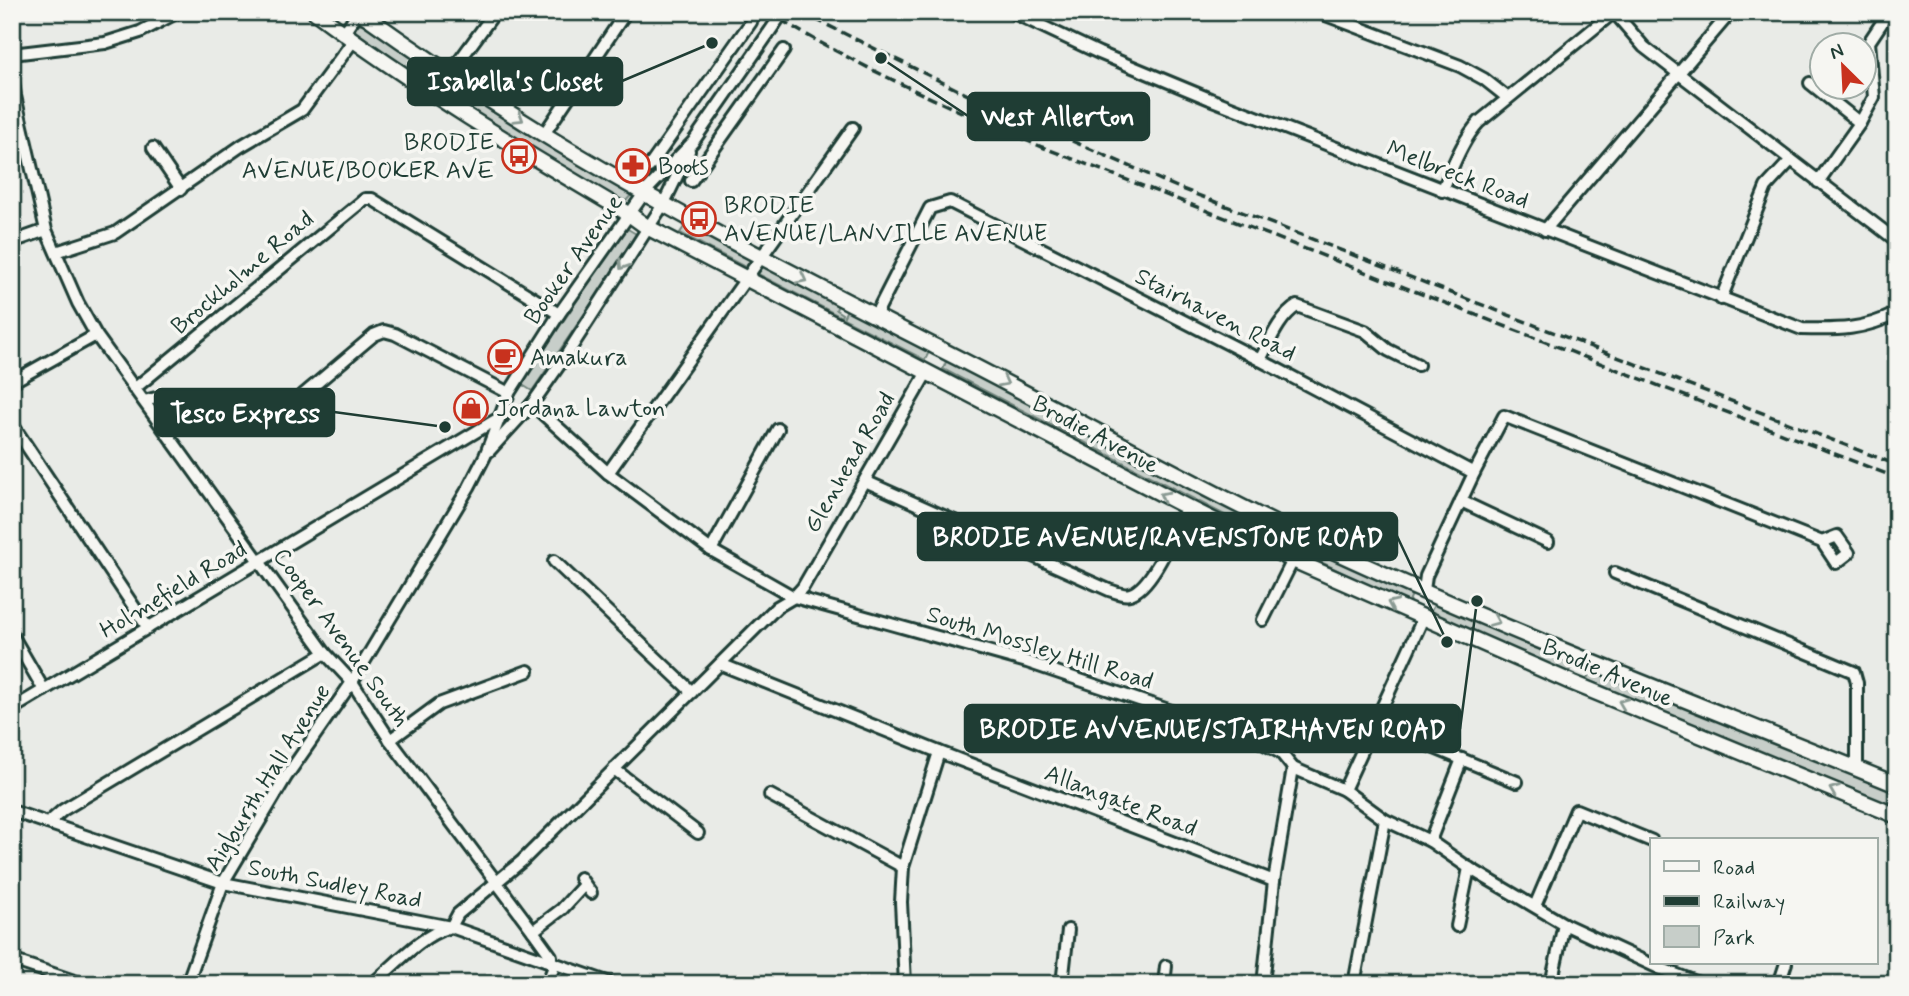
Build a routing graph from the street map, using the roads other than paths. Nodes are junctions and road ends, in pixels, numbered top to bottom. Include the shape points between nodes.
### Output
1 (178, 12) edge
2 (316, 12) edge
3 (359, 12) edge
4 (495, 12) edge
5 (626, 12) edge
6 (783, 12) edge
7 (1013, 12) edge
8 (1318, 12) edge
9 (1614, 12) edge
10 (1731, 12) edge
11 (1889, 12) edge
12 (751, 22) dead end
13 (348, 37) junction
14 (784, 50) dead end
15 (12, 54) edge
16 (1678, 73) junction
17 (12, 75) edge
18 (449, 75) junction
19 (700, 95) junction
20 (14, 97) edge
21 (1508, 98) junction
22 (1834, 102) edge
23 (717, 107) junction
24 (736, 118) junction
25 (1860, 123) junction
26 (853, 128) dead end
27 (544, 135) junction
28 (693, 142) junction
29 (153, 148) dead end
30 (1790, 161) junction
31 (669, 167) junction
32 (691, 181) dead end
33 (1818, 183) junction
34 (181, 188) junction
35 (1442, 191) junction
36 (645, 192) junction
37 (664, 203) junction
38 (629, 214) junction
39 (647, 227) junction
40 (1545, 229) junction
41 (46, 230) junction
42 (1897, 241) edge
43 (12, 242) edge
44 (56, 252) junction
45 (761, 257) junction
46 (745, 279) junction
47 (1721, 299) junction
48 (1897, 313) edge
49 (559, 314) junction
50 (875, 316) junction
51 (96, 335) junction
52 (939, 348) junction
53 (1415, 349) dead end
54 (1261, 360) junction
55 (927, 372) junction
56 (12, 382) edge
57 (134, 389) junction
58 (509, 393) junction
59 (144, 401) junction
60 (532, 404) junction
61 (499, 418) junction
62 (12, 424) edge
63 (778, 429) dead end
64 (485, 456) junction
65 (608, 473) junction
66 (1474, 473) junction
67 (865, 481) junction
68 (1461, 501) junction
69 (1186, 507) junction
70 (1548, 542) dead end
71 (1822, 542) dead end
72 (711, 550) junction
73 (1293, 559) junction
74 (261, 561) junction
75 (554, 561) dead end
76 (1615, 573) dead end
77 (1424, 590) junction
78 (794, 597) junction
79 (1420, 616) junction
80 (1263, 620) dead end
81 (148, 628) junction
82 (12, 635) edge
83 (325, 653) junction
84 (1583, 660) junction
85 (720, 664) junction
86 (528, 671) dead end
87 (352, 682) junction
88 (1573, 683) junction
89 (44, 690) junction
90 (692, 692) junction
91 (12, 709) edge
92 (390, 740) junction
93 (1425, 744) dead end
94 (939, 752) junction
95 (1462, 759) junction
96 (1293, 768) junction
97 (614, 769) junction
98 (1857, 769) junction
99 (1517, 782) dead end
100 (1897, 785) edge
101 (1344, 790) junction
102 (770, 795) dead end
103 (12, 811) edge
104 (1897, 816) edge
105 (1384, 820) junction
106 (48, 823) junction
107 (698, 832) dead end
108 (1650, 840) edge
109 (1430, 841) junction
110 (903, 867) junction
111 (1469, 869) junction
112 (495, 881) junction
113 (1274, 881) junction
114 (223, 883) junction
115 (585, 886) dead end
116 (1535, 906) junction
117 (1564, 924) junction
118 (1458, 926) dead end
119 (451, 928) junction
120 (1068, 930) dead end
121 (533, 931) junction
122 (12, 960) edge
123 (553, 964) junction
124 (1650, 964) edge
125 (1650, 964) edge
126 (1786, 964) edge
127 (1166, 966) dead end
128 (83, 984) edge
129 (187, 984) edge
130 (372, 984) edge
131 (547, 984) edge
132 (614, 984) edge
133 (905, 984) edge
134 (1062, 984) edge
135 (1164, 984) edge
136 (1263, 984) edge
137 (1354, 984) edge
138 (1551, 984) edge
139 (1701, 984) edge
140 (1779, 984) edge

1 - 15 street via 105,43
2 - 13 street, Brodie Avenue
3 - 13 street
3 - 18 street, Brodie Avenue
4 - 18 street
5 - 27 street
6 - 23 street, Booker Avenue, bridge
7 - 35 street, Melbreck Road via 1099,53
8 - 21 street via 1460,66
9 - 16 street via 1644,47
9 - 21 street
10 - 16 street
11 - 25 street via 1869,42 1874,97
12 - 19 street
13 - 34 street via 302,110
13 - 38 street, Brodie Avenue via 489,131
14 - 24 street
16 - 30 street
16 - 40 street
17 - 20 street, Cooper Avenue South
18 -> 27 street, Brodie Avenue
19 - 23 street
19 - 31 street via 652,163
20 - 41 street, Cooper Avenue South
21 - 35 street via 1469,133
22 - 25 street
23 - 24 street
23 - 28 street, Booker Avenue
24 - 32 street
25 - 33 street
26 - 45 street
27 - 36 street, Brodie Avenue
28 - 31 street, Booker Avenue
28 - 37 street, Booker Avenue
29 - 34 street
30 - 33 street
30 - 47 street via 1766,187
31 - 36 street, Booker Avenue
33 - 42 street
34 - 44 street via 115,233
35 - 40 street, Melbreck Road
36 - 37 street, Brodie Avenue
36 - 38 street, Booker Avenue
37 - 39 street, Booker Avenue
37 - 45 street, Brodie Avenue
38 - 39 street, Brodie Avenue
38 - 49 street, Booker Avenue
39 - 46 street, Brodie Avenue
39 -> 60 street, Booker Avenue
40 - 47 street, Melbreck Road
41 - 43 street
41 - 44 street, Cooper Avenue South
44 - 51 street, Cooper Avenue South
45 - 46 street
45 -> 50 street, Brodie Avenue
46 - 55 street, Brodie Avenue
46 - 65 street
47 - 48 street, Melbreck Road via 1802,329 1844,330
49 - 57 street, Brockholme Road via 372,199 365,199
49 - 58 street, Booker Avenue
50 - 52 street, Brodie Avenue
50 - 54 street, Stairhaven Road via 930,208 950,202
51 - 56 street
51 - 57 street, Cooper Avenue South
52 - 55 street, Glenhead Road
52 -> 77 street, Brodie Avenue via 1201,487
53 - 54 street via 1413,362 1365,331 1297,306 1288,311
54 - 66 street, Stairhaven Road
55 - 67 street, Glenhead Road
69 -> 55 street, Brodie Avenue
57 - 59 street, Cooper Avenue South
58 - 59 street via 384,331 266,422 160,397
58 - 61 street, Booker Avenue
59 - 74 street, Cooper Avenue South
60 - 64 street, Booker Avenue
60 - 65 street, South Mossley Hill Road
61 - 64 street, Booker Avenue
61 - 74 street, Holmefield Road
62 - 81 street
63 - 72 street
64 - 87 street, Aigburth Hall Avenue
65 - 72 street, South Mossley Hill Road
66 - 68 street
66 - 71 street via 1504,416
67 - 69 street via 1128,595 1152,574
67 - 78 street, Glenhead Road
68 - 70 street
68 - 77 street via 1426,576
69 - 73 street, Brodie Avenue
72 - 78 street, South Mossley Hill Road
79 -> 73 street, Brodie Avenue
73 - 80 street
74 - 81 street, Holmefield Road
74 - 83 street, Cooper Avenue South
75 - 90 street
76 - 98 street via 1854,672
77 - 79 street
77 -> 84 street, Brodie Avenue
78 - 85 street, Glenhead Road via 777,607
78 - 96 street, South Mossley Hill Road via 1027,662 1205,722 1257,740 1281,754
79 - 88 street, Brodie Avenue
79 - 101 street via 1420,625
81 - 89 street, Holmefield Road
82 - 89 street
83 - 87 street, Cooper Avenue South
83 - 106 street
84 - 88 street
84 - 98 street, Brodie Avenue
85 - 90 street, Glenhead Road
85 - 94 street, Allangate Road
86 - 92 street via 439,704
87 - 92 street, Cooper Avenue South
87 - 114 street, Aigburth Hall Avenue via 285,777
104 -> 88 street, Brodie Avenue
89 - 91 street, Holmefield Road
90 - 97 street, Glenhead Road
92 - 112 street, Cooper Avenue South
93 - 95 street
94 - 110 street
94 - 113 street, Allangate Road
95 - 99 street
95 - 109 street
96 - 101 street, South Mossley Hill Road
96 - 113 street
97 - 107 street
97 - 112 street, Glenhead Road
98 - 100 street, Brodie Avenue
101 - 105 street, South Mossley Hill Road
102 - 110 street
103 - 106 street, South Sudley Road
105 - 109 street, South Mossley Hill Road
105 - 137 street
106 - 114 street, South Sudley Road
108 - 116 street via 1577,810
109 - 111 street, South Mossley Hill Road
110 - 133 street
111 - 116 street, South Mossley Hill Road
111 - 118 street
112 - 119 street, Glenhead Road via 458,914
112 - 121 street, Cooper Avenue South
113 - 136 street
114 - 119 street, South Sudley Road
114 - 129 street, Aigburth Hall Avenue
115 - 121 street
116 - 117 street, South Mossley Hill Road
117 - 124 street, South Mossley Hill Road
117 - 138 street
119 - 123 street, South Sudley Road
119 - 130 street via 427,937
120 - 134 street
121 - 123 street, Cooper Avenue South
122 - 128 street
123 - 131 street
123 - 132 street, South Sudley Road
125 - 139 street, South Mossley Hill Road
126 - 140 street
127 - 135 street

